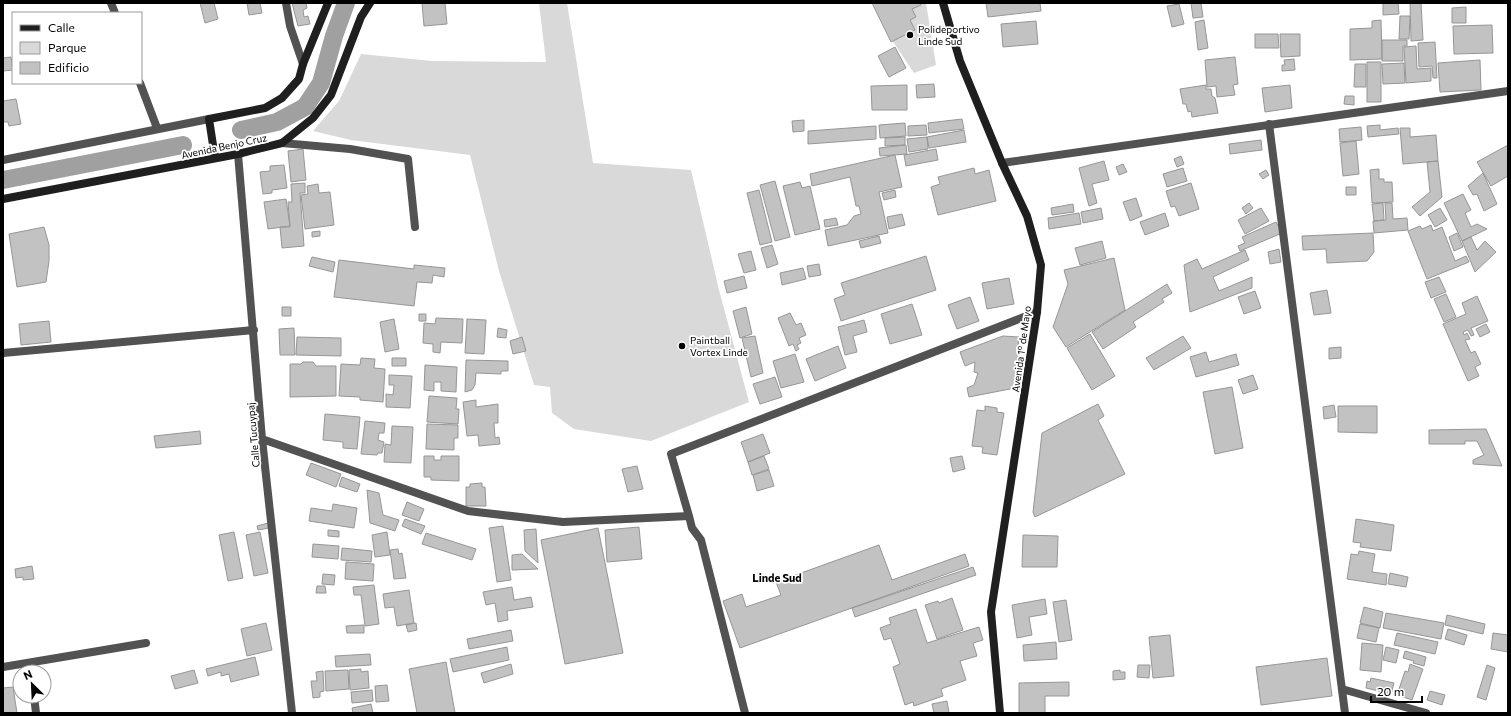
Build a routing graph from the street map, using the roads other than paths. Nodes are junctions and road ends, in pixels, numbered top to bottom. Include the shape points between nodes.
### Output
1 (286, 3) edge
2 (328, 3) edge
3 (370, 3) edge
4 (943, 3) edge
5 (304, 64) junction
6 (140, 84) edge
7 (1508, 91) edge
8 (209, 119) junction
9 (1269, 124) junction
10 (157, 128) junction
11 (282, 143) junction
12 (238, 154) junction
13 (215, 158) junction
14 (3, 160) edge
15 (1002, 163) junction
16 (3, 199) edge
17 (416, 227) dead end
18 (1037, 312) junction
19 (254, 330) junction
20 (3, 353) edge
21 (262, 439) junction
22 (689, 516) junction
23 (146, 644) dead end
24 (31, 663) joint
25 (3, 668) edge
26 (1342, 689) junction
27 (292, 713) edge
28 (745, 713) edge
29 (1000, 713) edge
30 (1345, 713) edge
31 (1426, 713) edge

1 - 5 street via 290,26
2 - 5 main road
3 - 11 main road, Avenida Benjo Cruz via 361,17 331,95 313,118
4 - 15 main road, Avenida 1º de Mayo via 960,61
5 - 8 main road via 299,80 282,98 265,108
6 - 10 street
7 - 9 street
8 - 10 street
8 - 13 main road
9 - 15 street
9 - 26 street
10 - 14 street
11 - 12 main road, Avenida Benjo Cruz
11 - 17 street via 350,149 408,159
12 - 13 main road, Avenida Benjo Cruz
12 - 19 street, Calle Tucuypaj
13 - 16 main road, Avenida Benjo Cruz
15 - 18 main road, Avenida 1º de Mayo via 1026,216 1041,265
18 - 22 street via 671,454
18 - 29 main road, Avenida 1º de Mayo via 992,612
19 - 20 street
19 - 21 street, Calle Tucuypaj
21 - 22 street via 468,511 562,522
21 - 27 street, Calle Tucuypaj
22 - 28 street via 692,528 701,540
23 - 24 street
24 - 25 street
26 - 30 street
26 - 31 street

